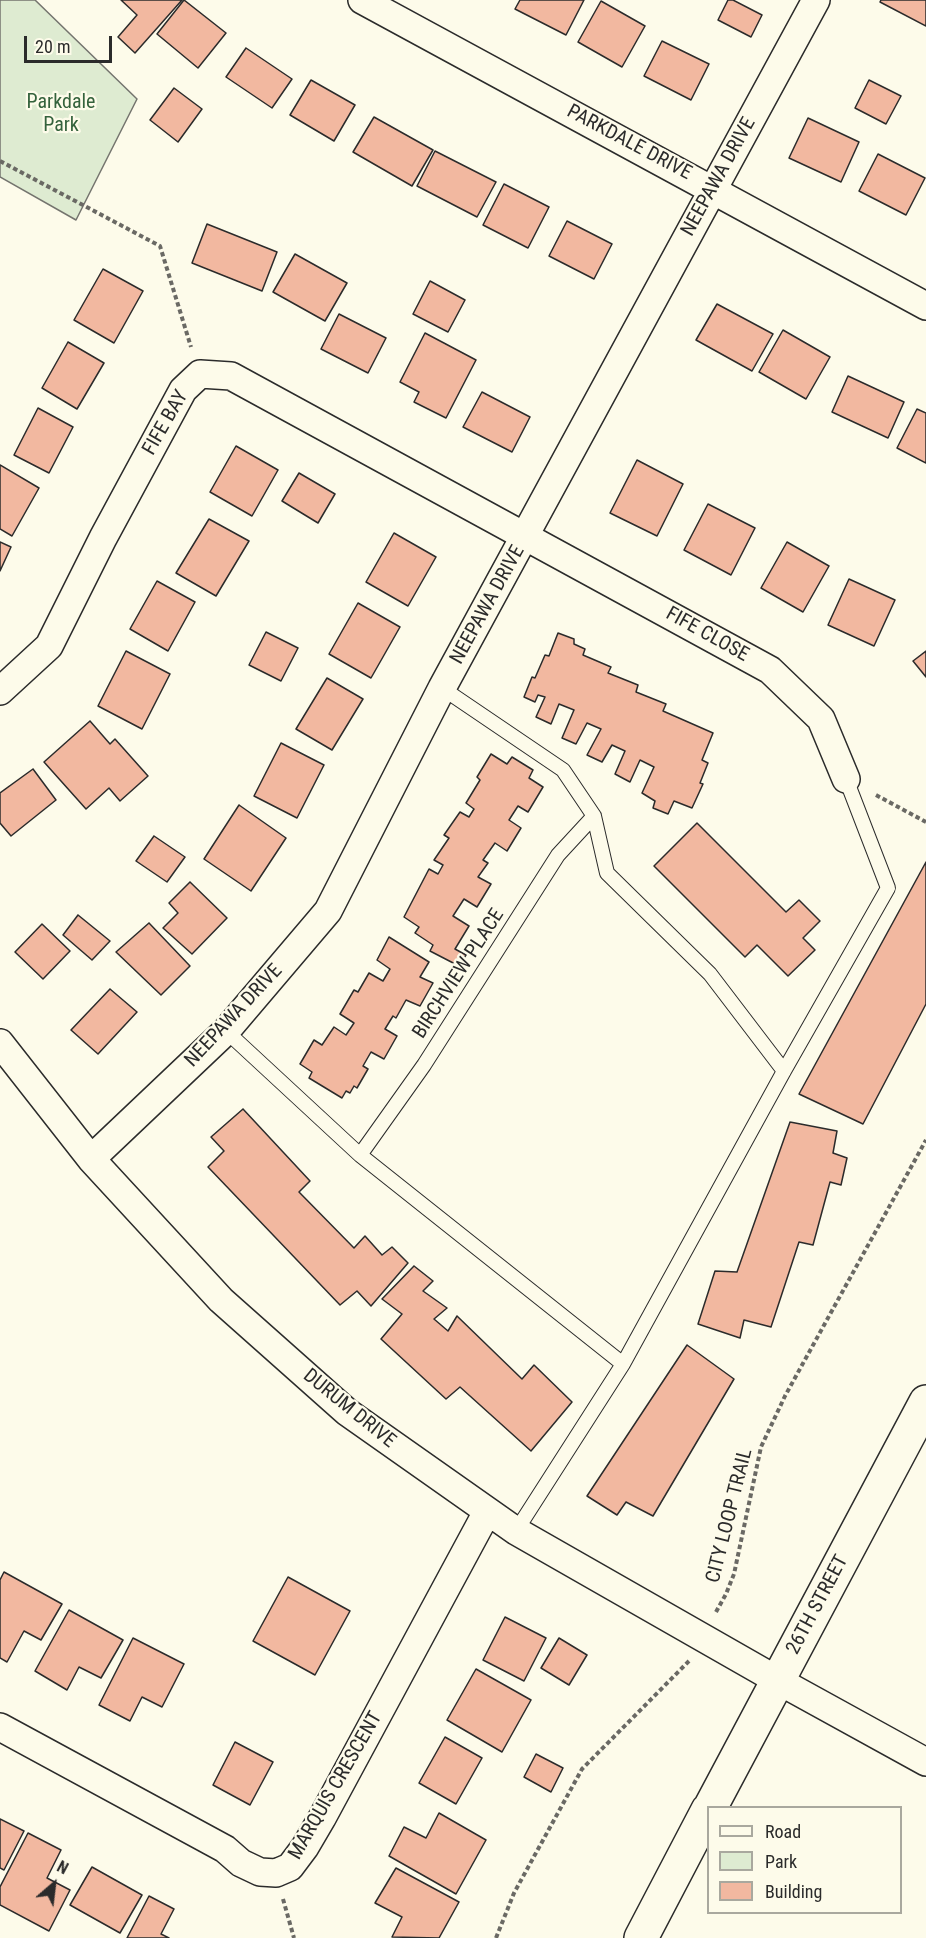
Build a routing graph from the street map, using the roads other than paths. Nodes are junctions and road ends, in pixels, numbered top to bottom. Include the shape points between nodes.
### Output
1 (362, 0) edge
2 (816, 0) edge
3 (713, 189) junction
4 (926, 306) edge
5 (526, 535) junction
6 (442, 688) junction
7 (0, 691) edge
8 (846, 779) joint
9 (594, 816) junction
10 (226, 1031) junction
11 (0, 1043) edge
12 (784, 1071) junction
13 (360, 1155) junction
14 (91, 1159) junction
15 (623, 1364) junction
16 (926, 1402) edge
17 (487, 1512) junction
18 (516, 1532) junction
19 (777, 1680) junction
20 (0, 1727) edge
21 (926, 1762) edge
22 (711, 1806) edge
23 (707, 1813) edge
24 (641, 1938) edge

1 - 3 street, PARKDALE DRIVE
2 - 3 street, NEEPAWA DRIVE
3 - 4 street, PARKDALE DRIVE
3 - 5 street, NEEPAWA DRIVE
5 - 6 street, NEEPAWA DRIVE
5 - 7 street, FIFE BAY via 231,376 200,374 183,390 49,646
5 - 8 street, FIFE CLOSE via 770,670 821,719
6 - 9 lane via 563,770
6 - 10 street, NEEPAWA DRIVE via 328,911
8 - 12 lane via 888,888
9 - 12 lane via 607,873 710,974
9 - 13 lane, BIRCHVIEW PLACE via 558,855 424,1065
10 - 13 lane
10 - 14 street, NEEPAWA DRIVE
11 - 14 street, DURUM DRIVE
12 - 15 lane
13 - 15 lane
14 - 17 street, DURUM DRIVE via 221,1299 339,1404
15 - 18 lane
16 - 19 street, 26TH STREET
17 - 18 street, DURUM DRIVE
17 - 20 street, MARQUIS CRESCENT via 305,1847 290,1867 276,1873 260,1872 241,1863 225,1849
18 - 19 street, DURUM DRIVE
19 - 21 street, DURUM DRIVE
19 - 22 street, 26TH STREET
23 - 24 street, 26TH STREET

